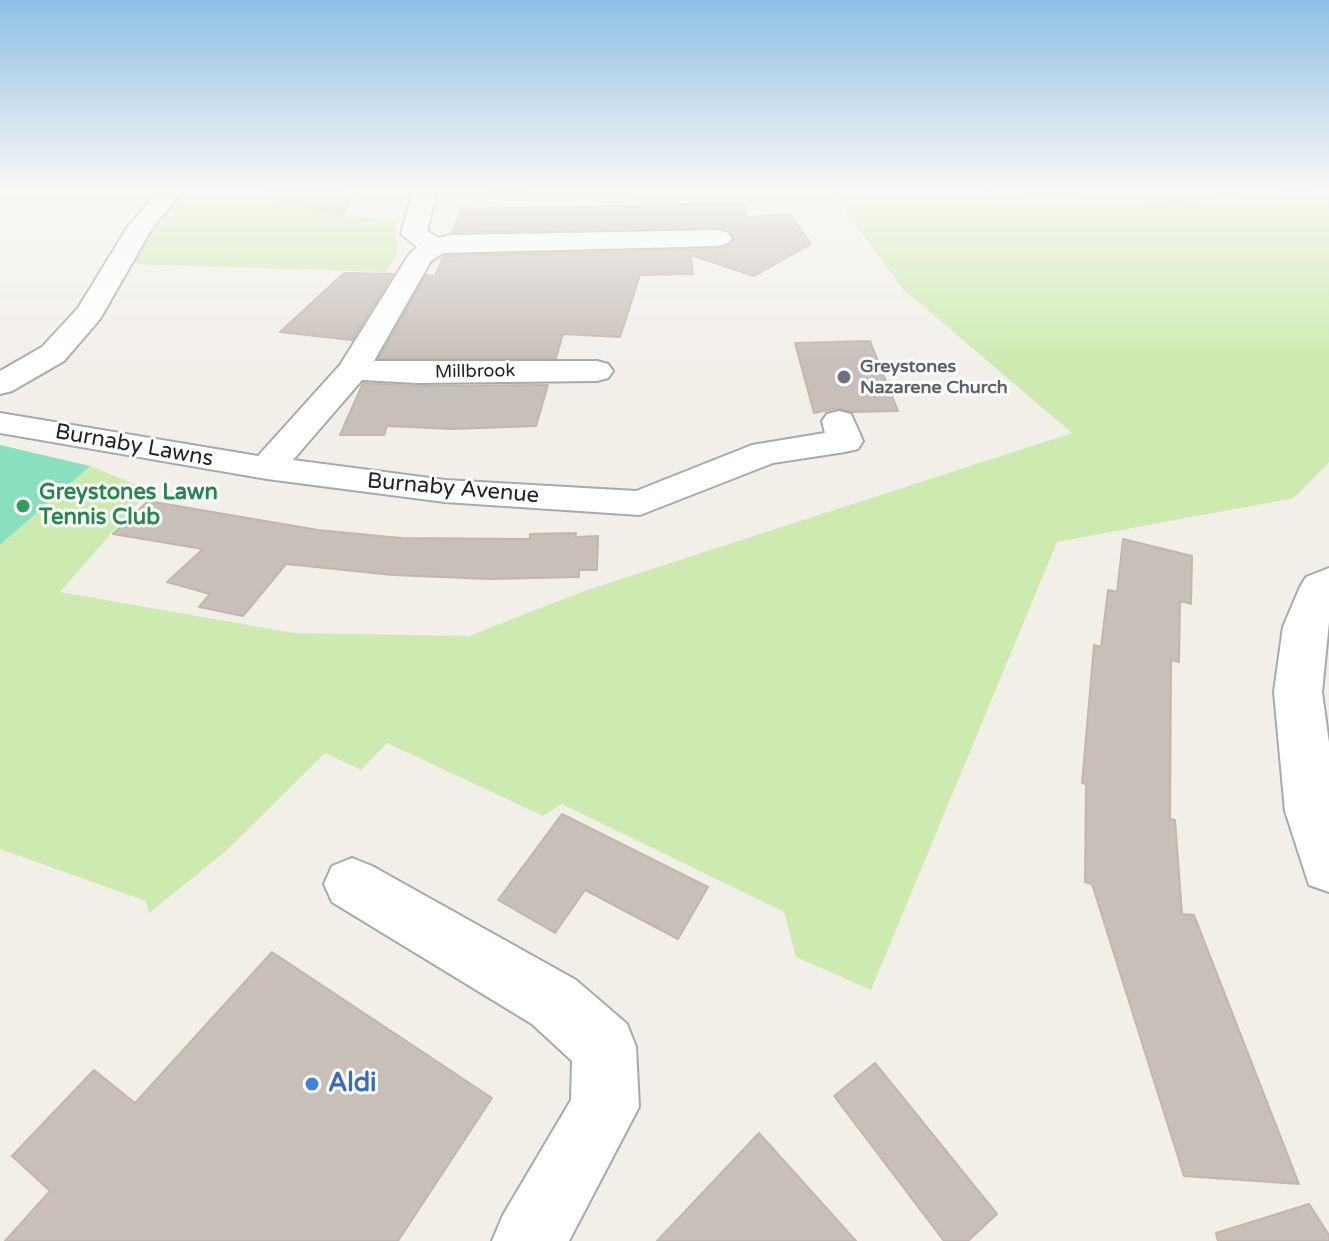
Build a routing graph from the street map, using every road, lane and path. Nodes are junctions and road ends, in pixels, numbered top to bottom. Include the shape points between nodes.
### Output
1 (128, 248) edge
2 (433, 248) edge
3 (353, 370) junction
4 (597, 371) dead end
5 (0, 384) edge
6 (839, 421) dead end
7 (0, 423) edge
8 (267, 468) junction
9 (1323, 608) edge
10 (1329, 867) edge
11 (352, 884) dead end
12 (529, 1241) edge

1 - 5 street via 90,313 53,354
2 - 3 street via 421,256
3 - 4 street, Millbrook
3 - 8 street
6 - 8 street, Burnaby Avenue via 845,441 765,453 640,503 445,491
7 - 8 street, Burnaby Lawns
9 - 10 street via 1305,627 1298,692 1312,811
11 - 12 street via 554,1002 604,1047 605,1107

